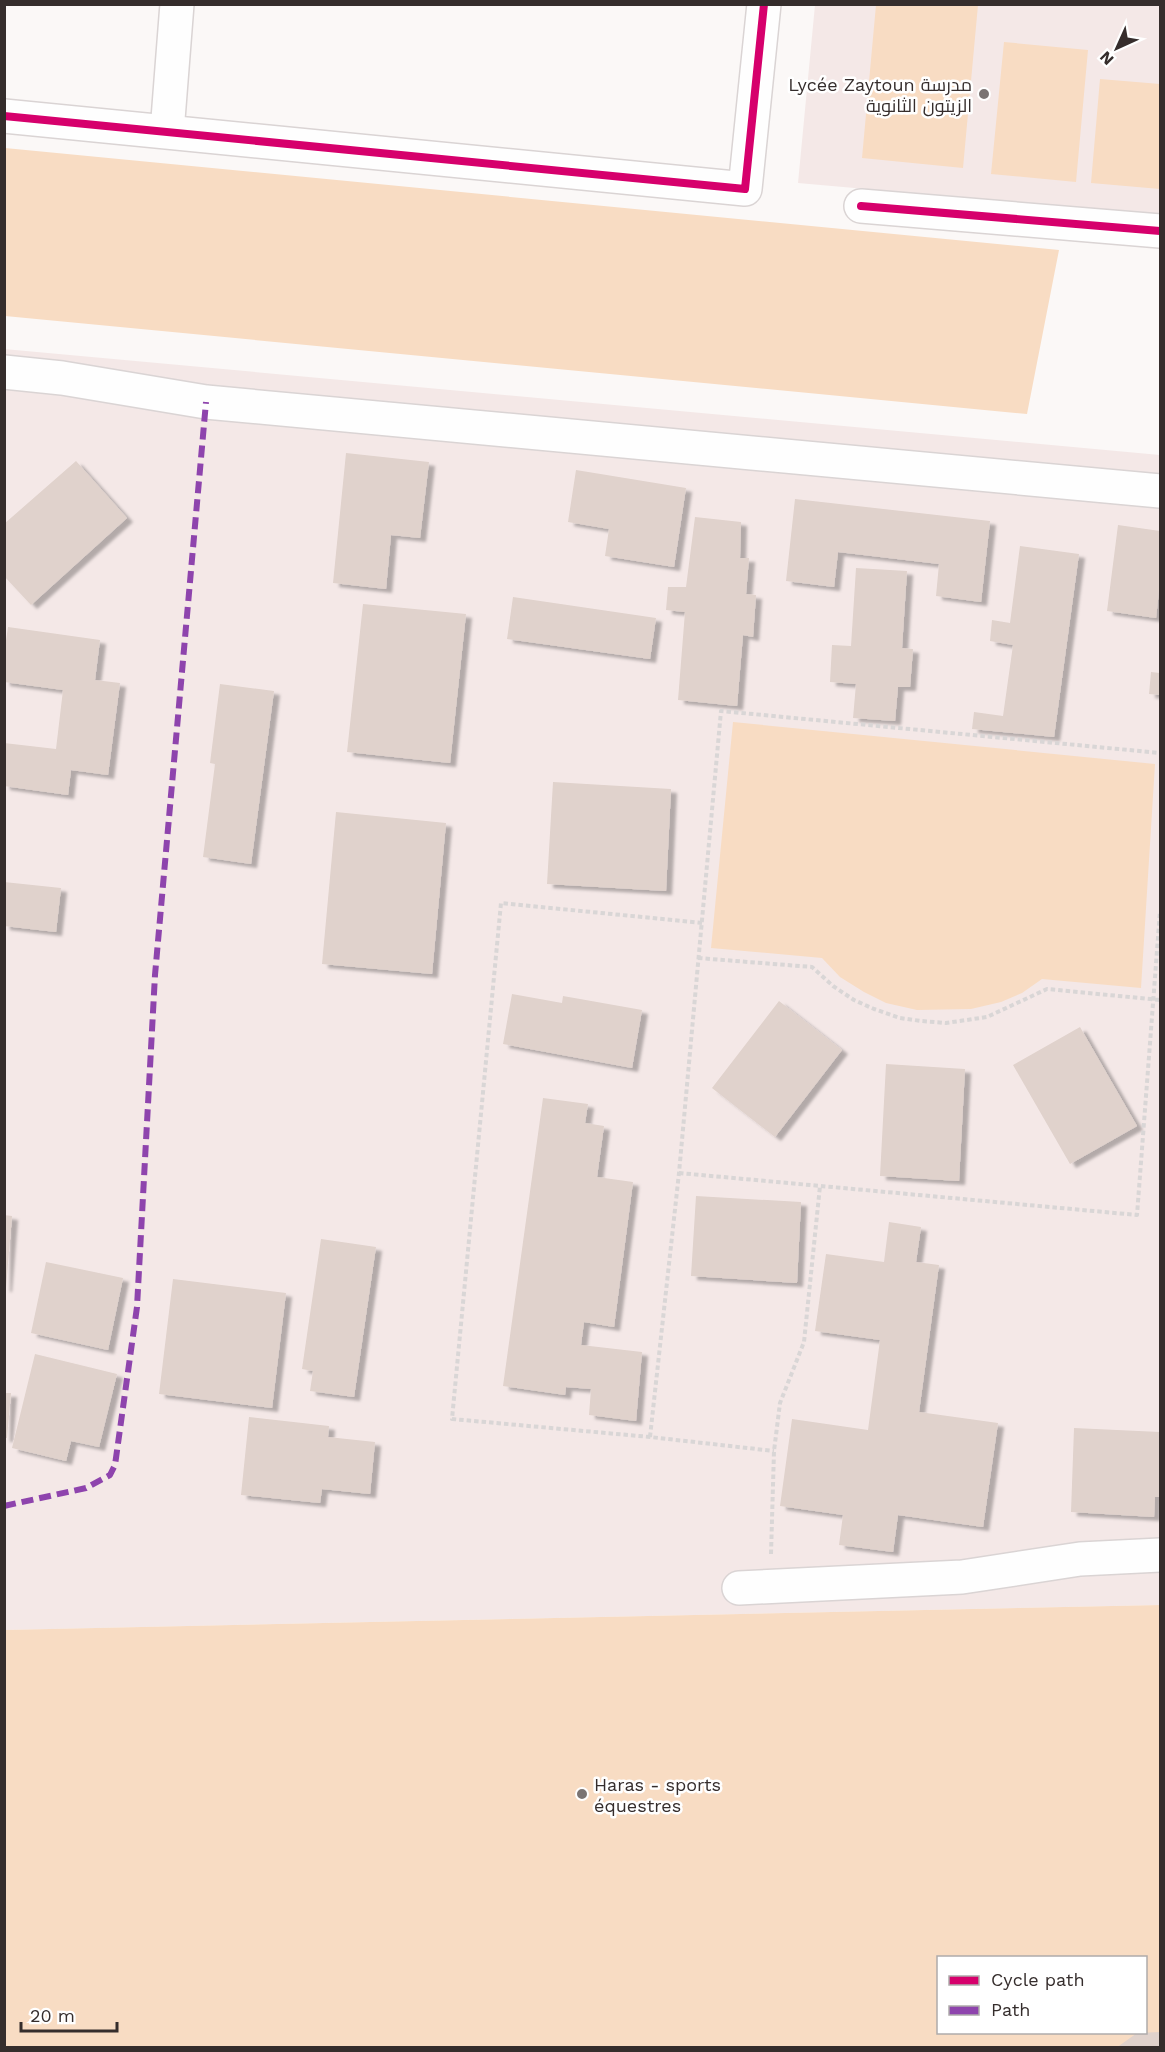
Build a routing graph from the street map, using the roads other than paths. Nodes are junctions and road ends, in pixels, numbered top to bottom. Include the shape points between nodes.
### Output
1 (177, 4) edge
2 (764, 4) edge
3 (4, 116) edge
4 (167, 132) junction
5 (861, 206) dead end
6 (1161, 231) edge
7 (4, 372) edge
8 (1161, 491) edge
9 (1161, 1556) edge
10 (754, 1587) road end

1 - 4 street
2 - 4 street via 745,189
3 - 4 street
5 - 6 street
7 - 8 street via 206,402
9 - 10 street via 1080,1559 962,1577

